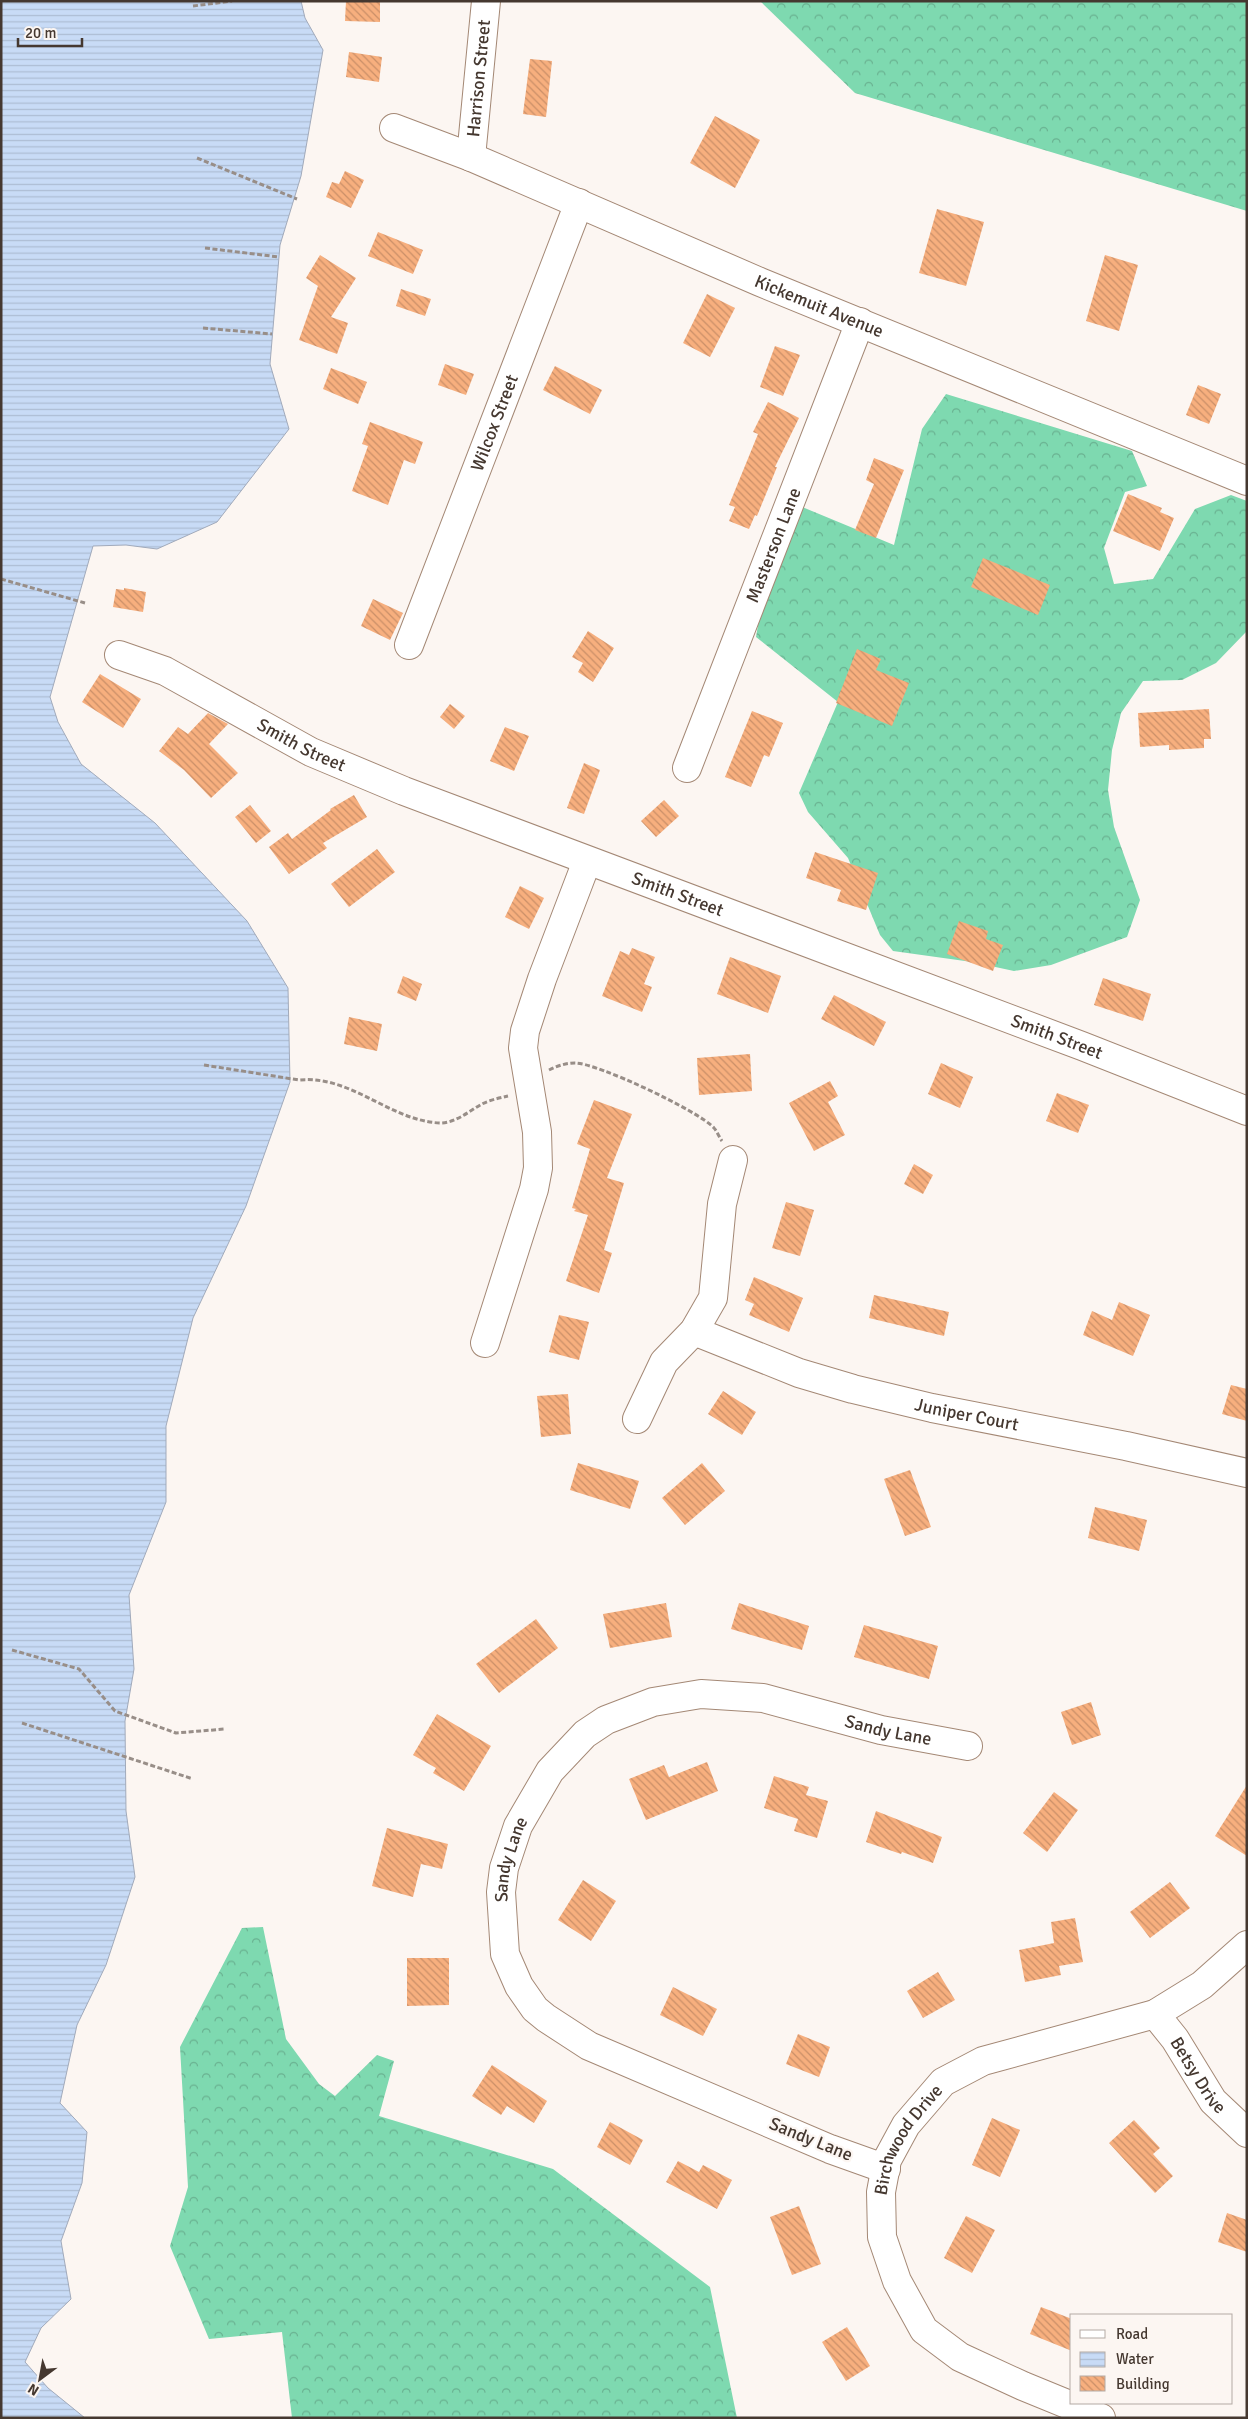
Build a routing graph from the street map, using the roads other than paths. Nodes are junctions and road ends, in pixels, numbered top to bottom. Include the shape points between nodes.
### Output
1 (486, 1) edge
2 (394, 128) dead end
3 (471, 157) junction
4 (579, 203) junction
5 (860, 322) junction
6 (1247, 481) edge
7 (409, 645) dead end
8 (119, 655) dead end
9 (687, 768) dead end
10 (587, 861) junction
11 (1247, 1111) edge
12 (733, 1160) dead end
13 (694, 1331) junction
14 (485, 1343) dead end
15 (637, 1419) dead end
16 (1247, 1473) edge
17 (968, 1746) dead end
18 (1247, 1945) edge
19 (1155, 2014) junction
20 (1247, 2133) edge
21 (886, 2169) junction
22 (1101, 2418) edge

1 - 3 street, Harrison Street
2 - 3 street, Kickemuit Avenue
3 - 4 street, Kickemuit Avenue
4 - 5 street, Kickemuit Avenue
4 - 7 street, Wilcox Street
5 - 6 street, Kickemuit Avenue
5 - 9 street, Masterson Lane
8 - 10 street, Smith Street via 165,671 311,752
10 - 11 street, Smith Street
10 - 14 street via 525,1031 523,1048 537,1132 538,1168
12 - 13 street via 722,1204 713,1298
13 - 15 street via 664,1362
13 - 16 street, Juniper Court via 799,1374 853,1389
17 - 21 street, Sandy Lane via 881,1730 763,1698 701,1694 653,1702 606,1720 585,1734 550,1771 518,1826 504,1868 501,1892 505,1954 519,1986 546,2018 589,2046 830,2149
18 - 19 street, Birchwood Drive via 1202,1985
19 - 20 street, Betsy Drive via 1175,2039 1213,2101
19 - 21 street, Birchwood Drive via 983,2061 949,2078 906,2125 887,2160
21 - 22 street, Birchwood Drive via 881,2192 882,2237 897,2281 924,2330 960,2356

